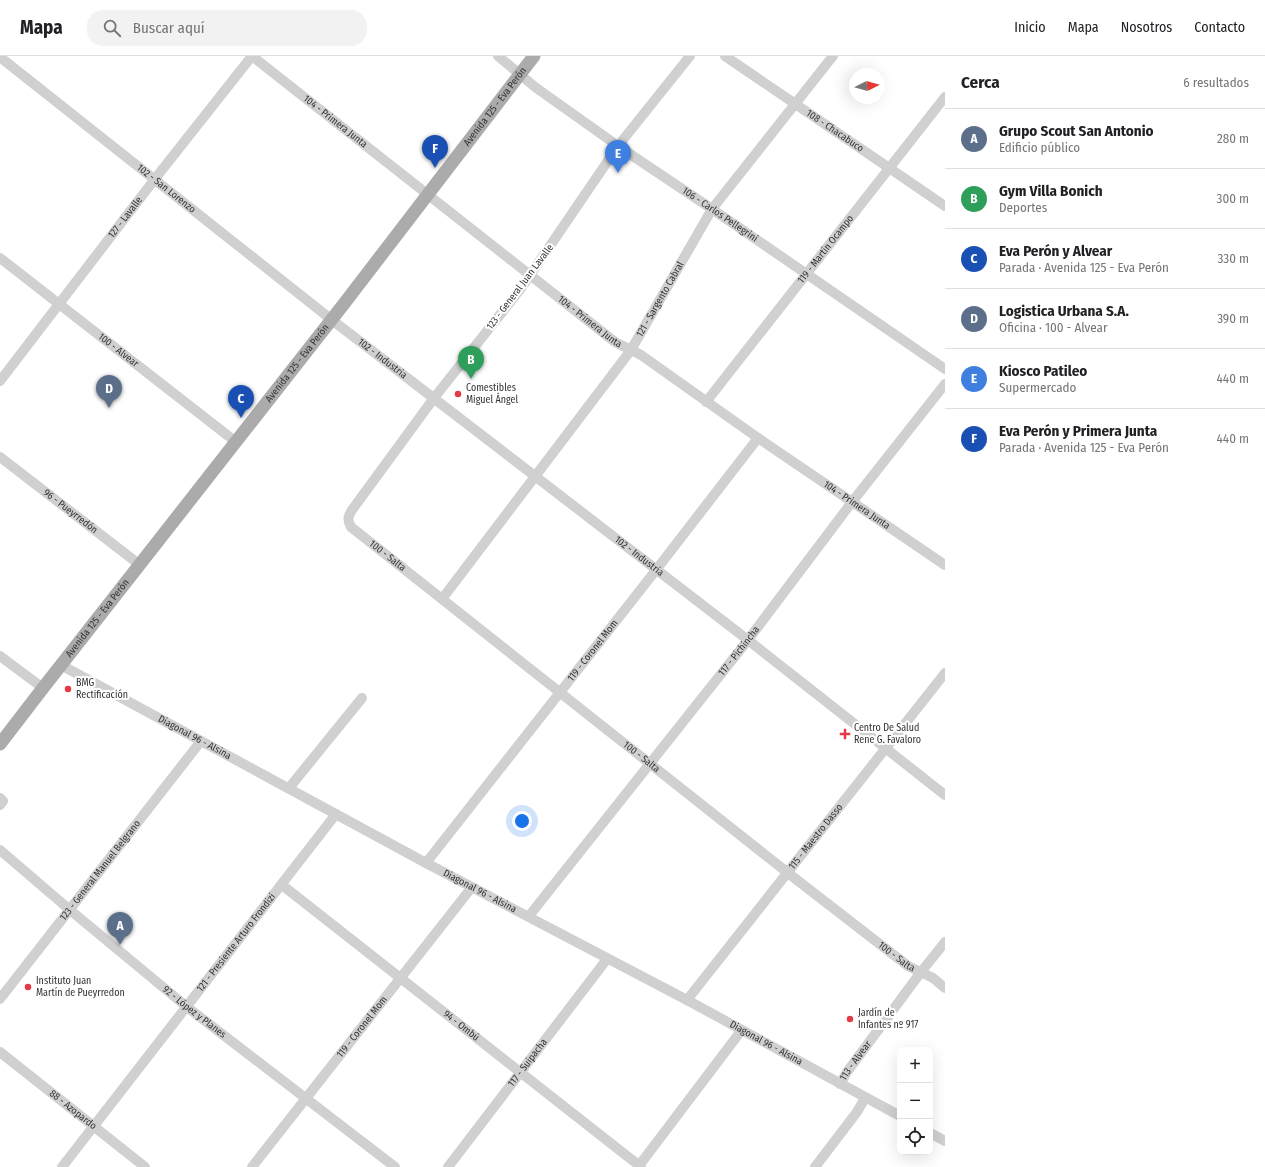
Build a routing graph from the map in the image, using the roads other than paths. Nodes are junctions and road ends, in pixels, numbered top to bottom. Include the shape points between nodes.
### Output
1 (252, 56) edge
2 (498, 56) edge
3 (534, 56) edge
4 (690, 56) edge
5 (725, 56) edge
6 (833, 56) edge
7 (0, 57) edge
8 (520, 74) junction
9 (945, 97) edge
10 (795, 104) junction
11 (618, 146) junction
12 (890, 168) junction
13 (154, 180) junction
14 (428, 194) junction
15 (945, 206) edge
16 (712, 209) junction
17 (0, 258) edge
18 (805, 275) junction
19 (530, 276) junction
20 (60, 304) junction
21 (332, 320) junction
22 (631, 350) junction
23 (945, 369) edge
24 (0, 381) edge
25 (945, 384) edge
26 (434, 398) junction
27 (706, 402) junction
28 (758, 438) junction
29 (236, 442) junction
30 (0, 457) edge
31 (535, 477) junction
32 (852, 502) junction
33 (348, 516) joint
34 (140, 565) junction
35 (945, 565) edge
36 (656, 570) junction
37 (442, 599) junction
38 (748, 640) junction
39 (0, 656) edge
40 (61, 665) junction
41 (945, 673) edge
42 (43, 688) junction
43 (560, 692) junction
44 (362, 698) dead end
45 (201, 741) junction
46 (0, 744) edge
47 (885, 748) junction
48 (650, 764) junction
49 (290, 788) junction
50 (945, 795) edge
51 (0, 798) edge
52 (0, 805) edge
53 (336, 814) junction
54 (0, 850) edge
55 (426, 863) junction
56 (788, 873) junction
57 (282, 885) junction
58 (472, 887) junction
59 (70, 910) junction
60 (529, 916) junction
61 (945, 942) edge
62 (607, 959) junction
63 (921, 972) junction
64 (401, 978) junction
65 (945, 988) edge
66 (0, 999) edge
67 (687, 1000) junction
68 (187, 1007) junction
69 (741, 1031) junction
70 (0, 1052) edge
71 (520, 1073) junction
72 (840, 1084) junction
73 (306, 1098) junction
74 (866, 1098) junction
75 (897, 1114) edge
76 (94, 1127) junction
77 (933, 1134) edge
78 (945, 1141) edge
79 (62, 1167) edge
80 (145, 1167) edge
81 (252, 1167) edge
82 (395, 1167) edge
83 (448, 1167) edge
84 (639, 1167) edge
85 (815, 1167) edge

1 - 13 street, 127 - Lavalle
1 - 14 street, 104 - Primera Junta
2 - 8 street, 106 - Carlos Pellegrini
3 - 8 main road, Avenida 125 - Eva Perón
4 - 11 street, 123 - General Juan Lavalle
5 - 10 street, 108 - Chacabuco
6 - 10 street, 121 - Sargento Cabral
7 - 13 street, 102 - San Lorenzo
8 - 11 street, 106 - Carlos Pellegrini via 535,88
8 - 14 main road, Avenida 125 - Eva Perón
9 - 12 street, 119 - Martín Ocampo
10 - 12 street, 108 - Chacabuco
10 - 16 street, 121 - Sargento Cabral
11 - 16 street, 106 - Carlos Pellegrini
11 - 19 street, 123 - General Juan Lavalle
12 - 15 street, 108 - Chacabuco
12 - 18 street, 119 - Martín Ocampo
13 - 20 street, 127 - Lavalle
13 - 21 street, 102 - San Lorenzo
14 - 19 street, 104 - Primera Junta
14 - 21 main road, Avenida 125 - Eva Perón
16 - 18 street, 106 - Carlos Pellegrini
16 - 22 street, 121 - Sargento Cabral
17 - 20 street, 100 - Alvear
18 - 23 street, 106 - Carlos Pellegrini
18 - 27 street, 119 - Martín Ocampo
19 - 22 street, 104 - Primera Junta via 615,342
19 - 26 street, 123 - General Juan Lavalle
20 - 24 street, 127 - Lavalle
20 - 29 street, 100 - Alvear
21 - 26 street, 102 - Industria
21 - 29 main road, Avenida 125 - Eva Perón
22 - 27 street, 104 - Primera Junta
22 - 31 street, 121 - Sargento Cabral
25 - 32 street, 117 - Pichincha
26 - 31 street, 102 - Industria
26 - 33 street, 123 - General Juan Lavalle
27 - 28 street, 104 - Primera Junta
28 - 32 street, 104 - Primera Junta
28 - 36 street, 119 - Coronel Mom
29 - 34 main road, Avenida 125 - Eva Perón
30 - 34 street, 96 - Pueyrredón
31 - 36 street, 102 - Industria
31 - 37 street, 121 - Sargento Cabral
32 - 35 street, 104 - Primera Junta
32 - 38 street, 117 - Pichincha
33 - 37 street, 100 - Salta via 351,527
34 - 40 main road, Avenida 125 - Eva Perón
36 - 38 street, 102 - Industria
36 - 43 street, 119 - Coronel Mom
37 - 43 street, 100 - Salta
38 - 47 street, 102 - Industria
38 - 48 street, 117 - Pichincha
39 - 42 street
40 - 42 main road, Avenida 125 - Eva Perón
40 - 45 street, Diagonal 96 - Alsina
41 - 47 street, 115 - Maestro Dasso
42 - 46 main road, Avenida 125 - Eva Perón
43 - 48 street, 100 - Salta
43 - 55 street, 119 - Coronel Mom
44 - 49 street
45 - 49 street, Diagonal 96 - Alsina
45 - 59 street, 123 - General Manuel Belgrano
47 - 50 street, 102 - Industria
47 - 56 street, 115 - Maestro Dasso
48 - 56 street, 100 - Salta
48 - 60 street, 117 - Pichincha
49 - 53 street, Diagonal 96 - Alsina
51 - 52 street via 4,801
53 - 55 street, Diagonal 96 - Alsina
53 - 57 street, 121 - Presiente Arturo Frondizi
54 - 59 street, 92 - López y Planes
55 - 58 street, Diagonal 96 - Alsina
56 - 63 street, 100 - Salta via 908,966
56 - 67 street, 115 - Maestro Dasso
57 - 64 street, 94 - Ombú
57 - 68 street, 121 - Presiente Arturo Frondizi
58 - 60 street, Diagonal 96 - Alsina
58 - 64 street, 119 - Coronel Mom
59 - 66 street, 123 - General Manuel Belgrano
59 - 68 street, 92 - López y Planes
60 - 62 street, Diagonal 96 - Alsina
61 - 63 street, 113 - Alvear
62 - 67 street, Diagonal 96 - Alsina
62 - 71 street, 117 - Suipacha
63 - 65 street, 100 - Salta
63 - 72 street, 113 - Alvear
64 - 71 street, 94 - Ombú
64 - 73 street, 119 - Coronel Mom
67 - 69 street, Diagonal 96 - Alsina
68 - 73 street, 92 - López y Planes
68 - 76 street, 121 - Presiente Arturo Frondizi
69 - 72 street, Diagonal 96 - Alsina
69 - 84 street
70 - 76 street, 88 - Azopardo
71 - 83 street, 117 - Suipacha
71 - 84 street, 94 - Ombú
72 - 74 street, Diagonal 96 - Alsina
73 - 81 street, 119 - Coronel Mom
73 - 82 street, 92 - López y Planes
74 - 75 street, Diagonal 96 - Alsina
74 - 85 street
76 - 79 street, 121 - Presiente Arturo Frondizi
76 - 80 street, 88 - Azopardo
77 - 78 street

